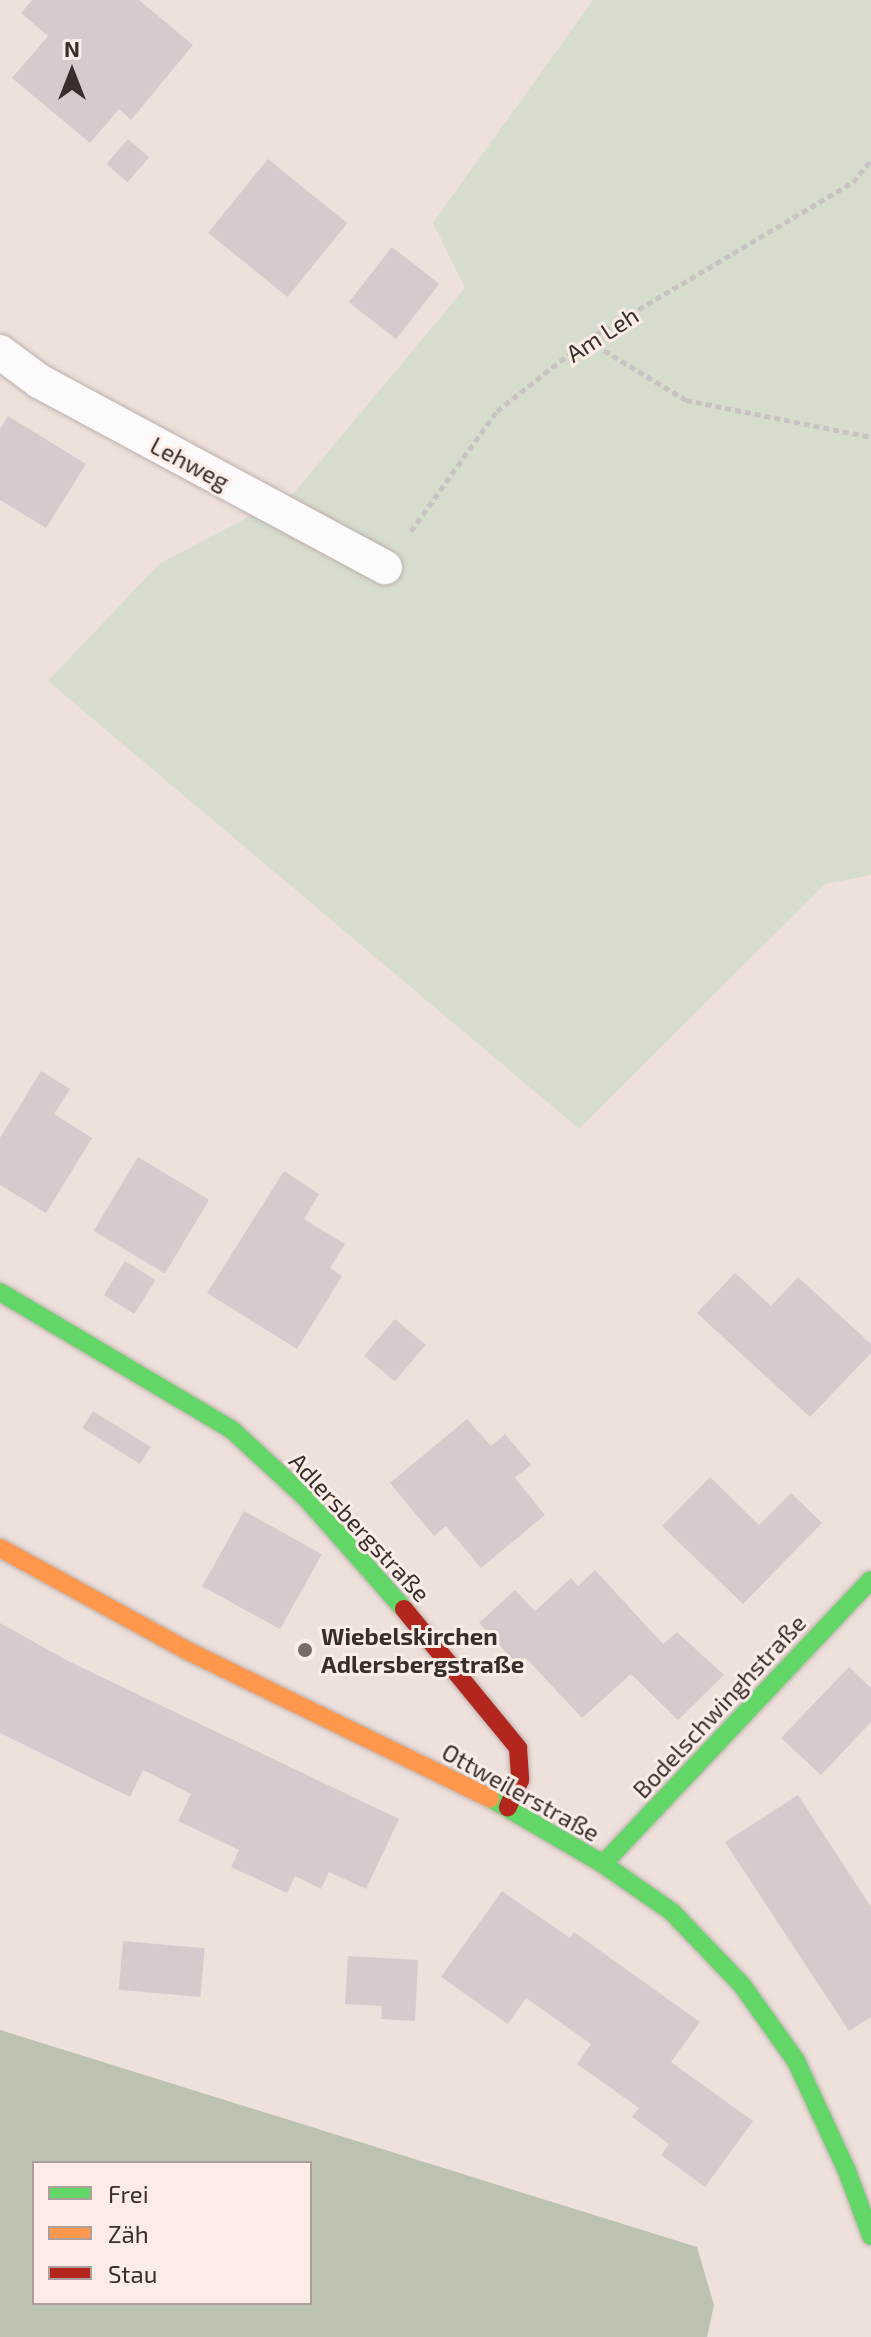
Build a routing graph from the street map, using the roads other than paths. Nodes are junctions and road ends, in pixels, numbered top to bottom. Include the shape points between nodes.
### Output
1 (0, 352) edge
2 (385, 567) road end
3 (0, 1292) edge
4 (0, 1548) edge
5 (871, 1580) edge
6 (508, 1807) junction
7 (603, 1864) junction
8 (871, 2236) edge

1 - 2 lane, Lehweg via 39,381
3 - 6 street, Adlersbergstraße via 231,1429 307,1499 442,1652 518,1748 520,1780
4 - 6 street, Ottweilerstraße via 190,1652
5 - 7 street, Bodelschwinghstraße
6 - 7 street, Ottweilerstraße
7 - 8 street, Ottweilerstraße via 672,1912 742,1985 796,2061

